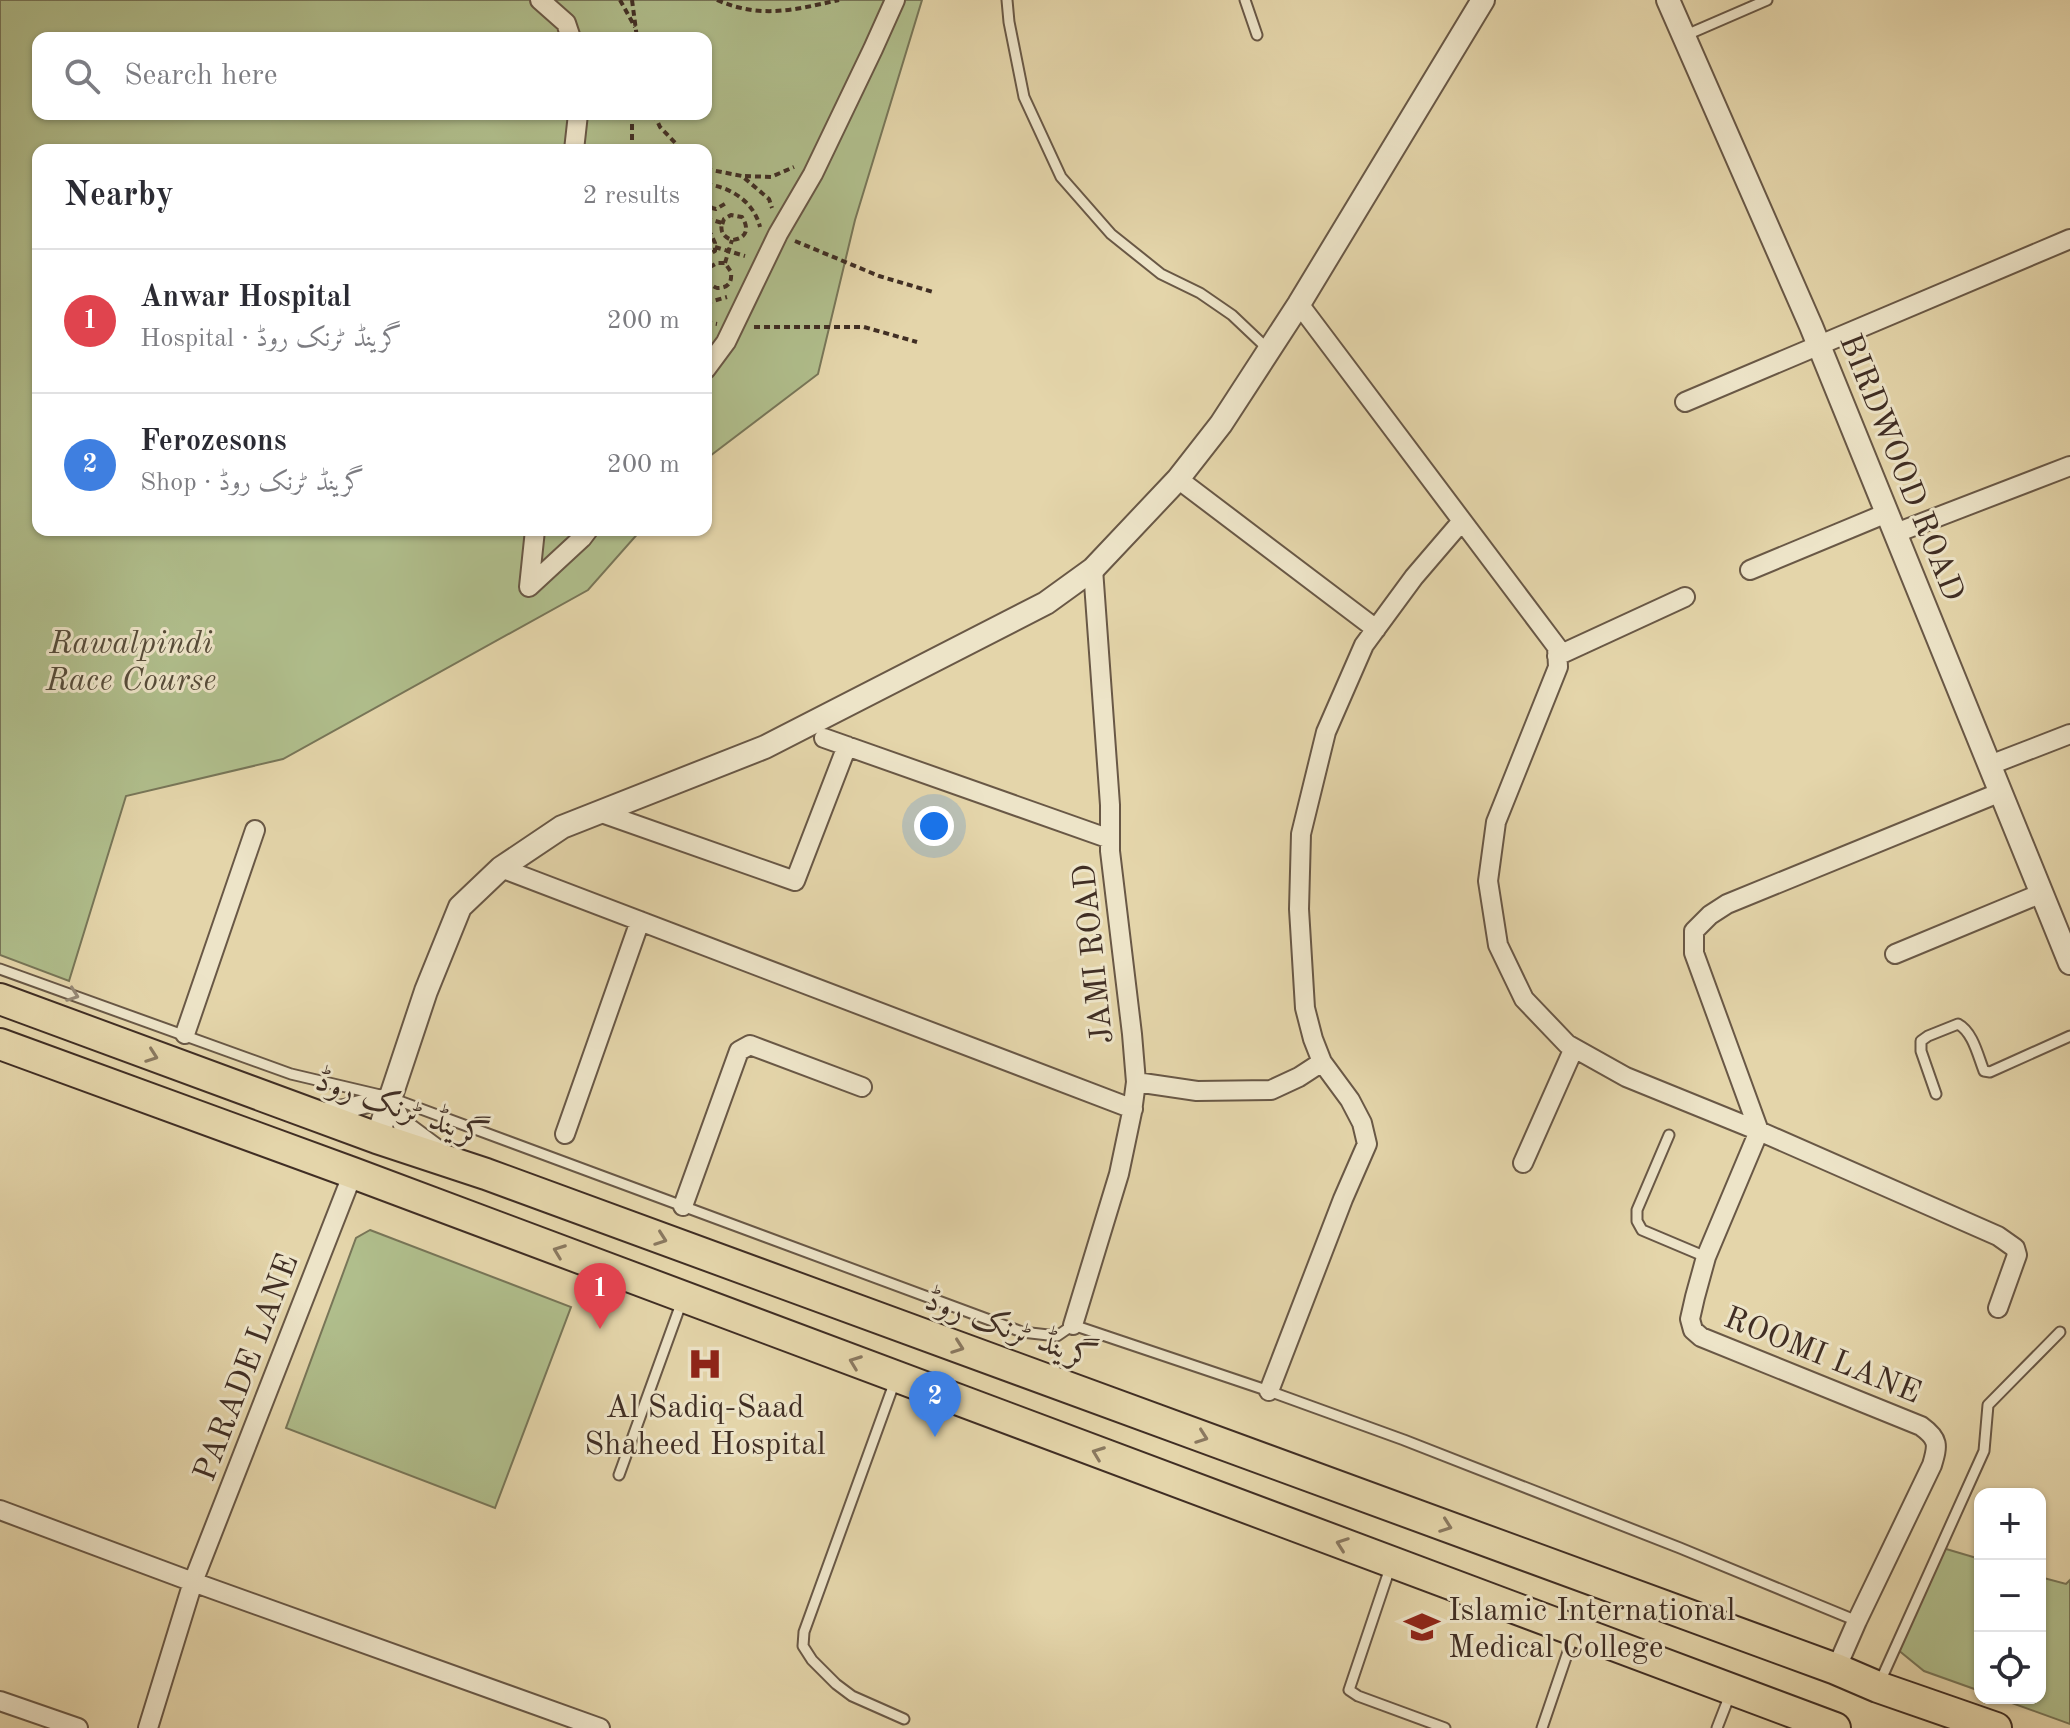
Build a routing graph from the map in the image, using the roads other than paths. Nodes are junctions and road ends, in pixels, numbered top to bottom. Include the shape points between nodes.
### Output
1 (540, 0) edge
2 (895, 0) edge
3 (1007, 0) edge
4 (1245, 0) edge
5 (1483, 0) edge
6 (1668, 0) edge
7 (1767, 0) edge
8 (569, 32) edge
9 (1257, 35) dead end
10 (1684, 36) junction
11 (577, 120) edge
12 (575, 144) edge
13 (2070, 239) edge
14 (1299, 304) junction
15 (1820, 347) junction
16 (1269, 350) junction
17 (712, 361) edge
18 (1685, 402) dead end
19 (2070, 466) edge
20 (1178, 479) junction
21 (1462, 521) junction
22 (1892, 523) junction
23 (534, 536) edge
24 (584, 536) edge
25 (1093, 569) junction
26 (1750, 570) dead end
27 (1685, 597) dead end
28 (1376, 629) junction
29 (1557, 656) junction
30 (2070, 734) edge
31 (824, 738) dead end
32 (847, 746) junction
33 (1990, 765) junction
34 (2001, 792) junction
35 (599, 812) junction
36 (255, 830) dead end
37 (1110, 839) junction
38 (501, 868) junction
39 (2042, 893) junction
40 (640, 921) junction
41 (1895, 954) dead end
42 (2070, 963) edge
43 (0, 969) edge
44 (0, 999) edge
45 (185, 1034) junction
46 (2070, 1036) edge
47 (0, 1044) edge
48 (1574, 1048) junction
49 (1322, 1062) junction
50 (1136, 1082) junction
51 (862, 1087) dead end
52 (1936, 1094) dead end
53 (390, 1097) junction
54 (1133, 1109) junction
55 (311, 1114) junction
56 (1759, 1131) junction
57 (565, 1134) dead end
58 (1669, 1135) dead end
59 (377, 1138) junction
60 (1523, 1163) dead end
61 (460, 1165) junction
62 (353, 1173) junction
63 (683, 1206) junction
64 (1706, 1257) junction
65 (683, 1297) junction
66 (1998, 1308) dead end
67 (1073, 1325) junction
68 (2060, 1332) dead end
69 (897, 1377) junction
70 (1269, 1391) junction
71 (619, 1475) dead end
72 (0, 1510) edge
73 (1392, 1562) junction
74 (193, 1582) junction
75 (1857, 1621) junction
76 (1575, 1631) junction
77 (1836, 1669) junction
78 (1878, 1687) junction
79 (1732, 1689) junction
80 (0, 1701) edge
81 (904, 1719) dead end
82 (78, 1728) edge
83 (148, 1728) edge
84 (600, 1728) edge
85 (1445, 1728) edge
86 (1542, 1728) edge
87 (1717, 1728) edge
88 (1835, 1728) edge
89 (1996, 1728) edge

1 - 8 street
2 - 17 street via 813,174 769,232 733,327
3 - 16 lane via 1024,97 1061,177 1111,234 1161,274 1232,315
4 - 9 lane
5 - 14 street
6 - 10 street, BIRDWOOD ROAD
7 - 10 lane
10 - 15 street, BIRDWOOD ROAD
11 - 12 street
13 - 15 street
14 - 16 street
14 - 21 street
15 - 18 street
15 - 22 street, BIRDWOOD ROAD
16 - 20 street
19 - 22 street
20 - 25 street
20 - 28 street
21 - 28 street
21 - 29 street via 1557,647
22 - 26 street
22 - 33 street, BIRDWOOD ROAD
23 - 24 street via 529,587
25 - 35 street via 1046,603 765,747
25 - 37 street, JAMI ROAD
27 - 29 street
28 - 49 street via 1326,732 1301,834 1305,1008
29 - 48 street via 1558,667 1496,822 1488,881 1498,945 1524,999
30 - 33 street
31 - 32 street
32 - 35 street via 795,881
32 - 37 street
33 - 34 street, BIRDWOOD ROAD
34 - 39 street, BIRDWOOD ROAD
34 - 56 street via 1727,904 1694,931 1694,953
35 - 38 street via 562,827
36 - 45 street
37 - 50 street, JAMI ROAD
38 - 40 street
38 - 53 street via 460,907
39 - 41 street
39 - 42 street, BIRDWOOD ROAD
40 - 54 street
40 - 57 street
43 -> 45 lane
44 -> 55 highway, گرینڈ ٹرنک روڈ
45 - 53 lane via 291,1074
46 - 52 lane via 1990,1072 1984,1071 1963,1025 1928,1036 1921,1041 1921,1051
47 - 62 highway
48 - 56 street via 1626,1077
48 - 60 street
49 - 50 street via 1271,1090 1197,1091
49 - 70 street via 1350,1100 1367,1144
50 - 54 street, JAMI ROAD
51 - 63 street via 750,1045 739,1051
53 - 55 street
53 - 59 street
53 - 61 street via 402,1123
53 - 63 lane
54 - 67 street, JAMI ROAD
55 - 59 highway, گرینڈ ٹرنک روڈ
56 - 64 street, ROOMI LANE
56 - 66 street via 2015,1248
58 - 64 lane via 1637,1221 1642,1230
59 - 61 highway, گرینڈ ٹرنک روڈ
61 -> 77 highway, گرینڈ ٹرنک روڈ
65 -> 62 highway
62 - 74 street, PARADE LANE
63 - 67 lane via 1022,1332 1057,1336
64 - 75 street, ROOMI LANE via 1690,1319 1701,1337 1921,1426 1935,1440 1932,1465
69 -> 65 highway
65 - 71 lane
67 - 70 lane
68 - 78 lane via 1988,1405 1984,1451
73 -> 69 highway
69 - 81 lane via 803,1646 852,1696
70 - 75 lane
72 - 74 street
73 - 76 highway
73 - 85 lane via 1349,1690
74 - 83 street, PARADE LANE
74 - 84 street
75 - 77 street, ROOMI LANE
76 - 79 highway
76 - 86 lane
77 - 78 highway, گرینڈ ٹرنک روڈ
78 - 89 highway, گرینڈ ٹرنک روڈ
79 - 87 lane
79 - 88 highway
80 - 82 street

